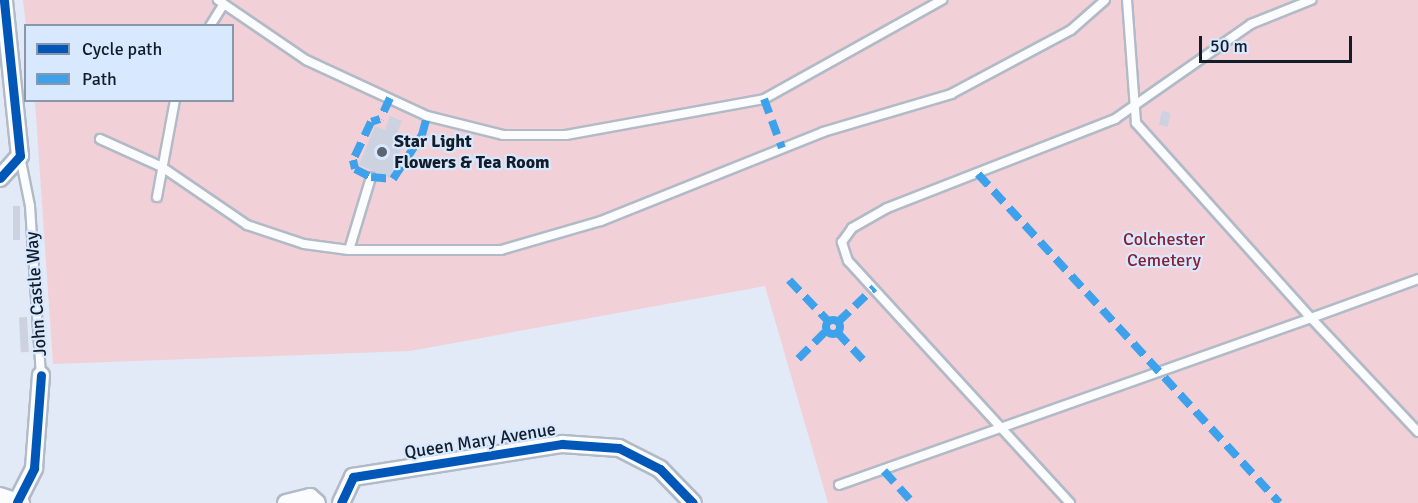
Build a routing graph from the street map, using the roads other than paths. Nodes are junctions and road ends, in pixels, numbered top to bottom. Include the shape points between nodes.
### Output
1 (4, 0) edge
2 (942, 0) edge
3 (1105, 0) edge
4 (1127, 0) edge
5 (1311, 0) edge
6 (221, 2) edge
7 (211, 24) edge
8 (176, 102) edge
9 (1131, 110) junction
10 (100, 139) dead end
11 (20, 156) junction
12 (162, 166) junction
13 (370, 177) dead end
14 (0, 178) edge
15 (157, 197) dead end
16 (349, 250) junction
17 (1418, 279) edge
18 (1311, 318) junction
19 (41, 375) joint
20 (1004, 428) junction
21 (1418, 432) edge
22 (839, 485) dead end
23 (0, 496) edge
24 (19, 502) edge
25 (286, 503) edge
26 (317, 503) edge
27 (341, 503) edge
28 (693, 503) edge
29 (1070, 503) edge

1 - 11 street
2 - 6 lane via 764,99 566,135 503,135 427,116 306,60
3 - 16 lane via 1071,30 951,94 823,132 602,222 501,250
4 - 9 lane
5 - 9 lane via 1251,24
6 - 7 lane
8 - 12 lane
9 - 18 lane via 1136,123
9 - 20 lane via 887,208 852,228 842,242 848,261
10 - 12 lane
11 - 14 street
11 - 19 lane, John Castle Way via 30,206
12 - 15 lane
12 - 16 lane via 257,229
13 - 16 lane
17 - 18 lane
18 - 20 lane
18 - 21 lane
19 - 24 street, John Castle Way via 34,468
20 - 22 lane
20 - 29 lane
23 - 24 street, John Castle Way
25 - 26 street via 310,497
27 - 28 street, Queen Mary Avenue via 353,477 562,444 619,448 660,469

